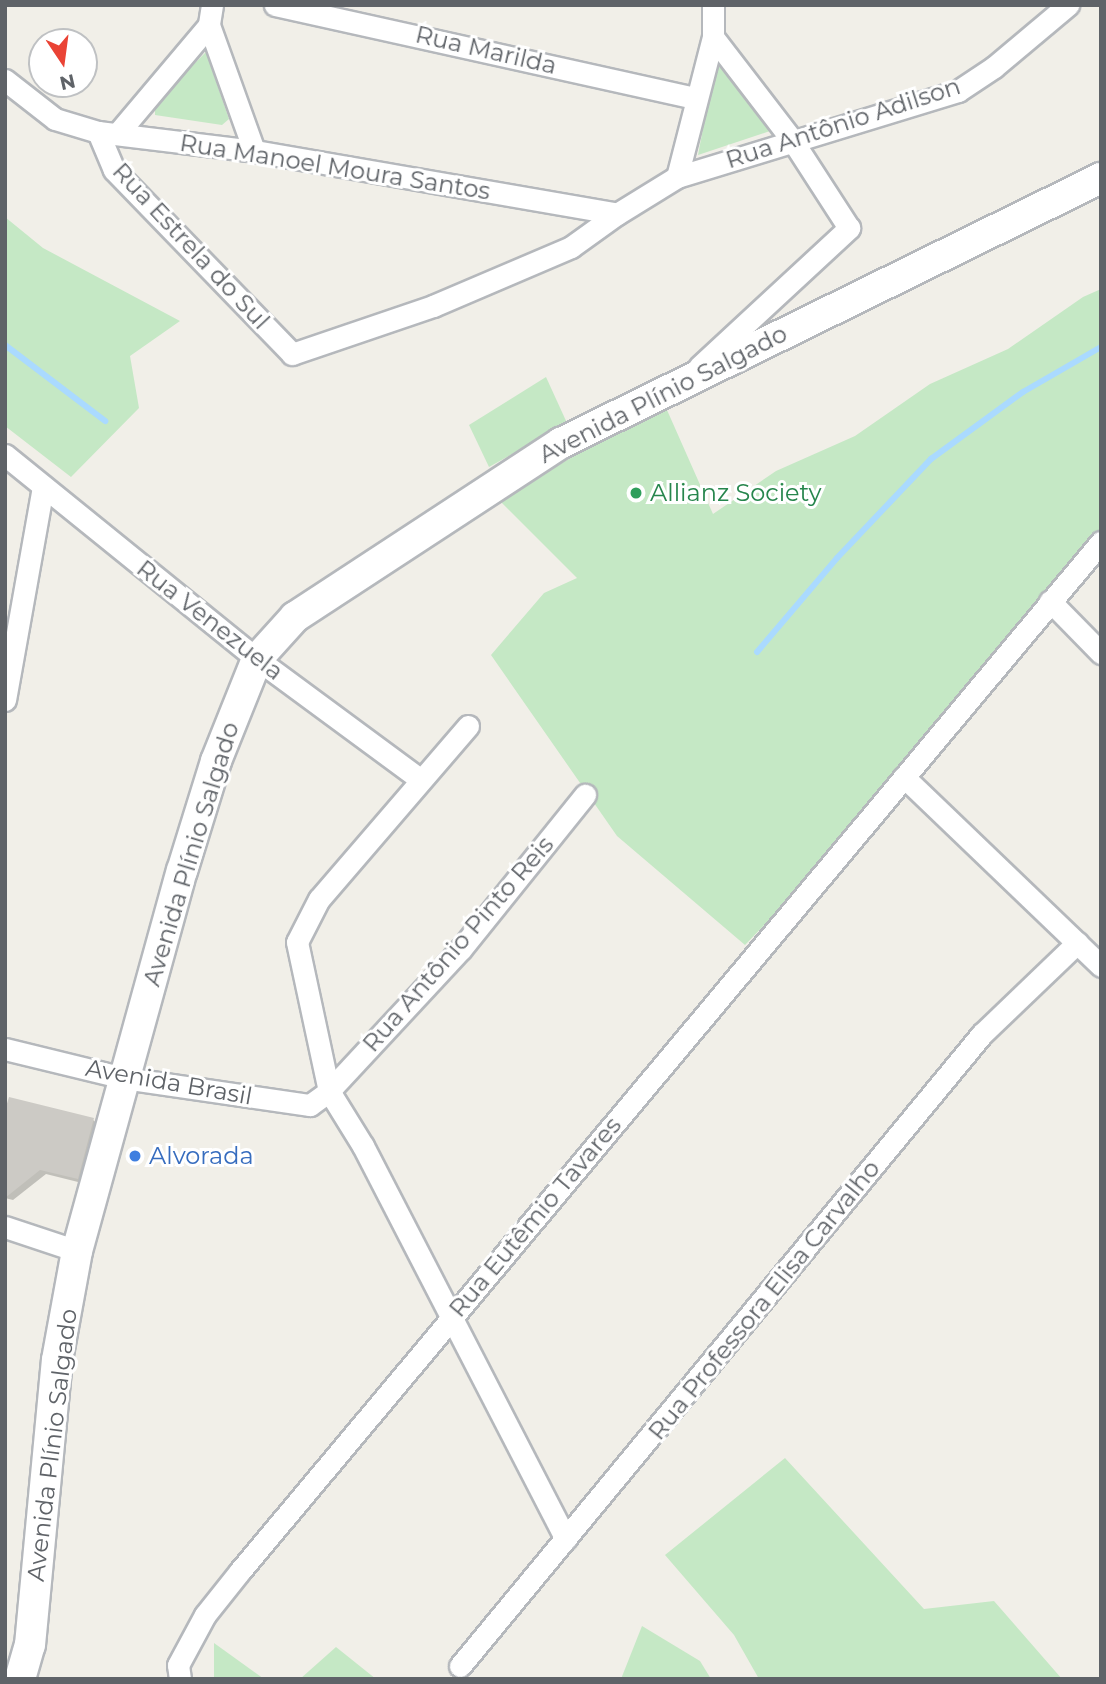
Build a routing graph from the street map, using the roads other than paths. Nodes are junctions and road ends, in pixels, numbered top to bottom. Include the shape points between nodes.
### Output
1 (275, 5) edge
2 (713, 5) edge
3 (1068, 5) edge
4 (211, 15) edge
5 (713, 37) junction
6 (5, 80) edge
7 (695, 98) junction
8 (108, 133) junction
9 (792, 140) junction
10 (254, 151) junction
11 (677, 177) junction
12 (1101, 178) edge
13 (617, 214) junction
14 (292, 354) joint
15 (677, 387) junction
16 (5, 456) edge
17 (43, 486) junction
18 (1101, 542) edge
19 (1050, 601) junction
20 (1101, 653) edge
21 (257, 659) junction
22 (6, 692) edge
23 (468, 726) dead end
24 (904, 777) junction
25 (420, 779) junction
26 (584, 795) dead end
27 (1077, 943) junction
28 (1101, 966) edge
29 (5, 1049) edge
30 (124, 1078) junction
31 (330, 1091) junction
32 (5, 1227) edge
33 (77, 1251) junction
34 (450, 1319) junction
35 (566, 1539) junction
36 (460, 1666) dead end
37 (179, 1672) edge
38 (20, 1679) edge

1 - 7 street, Rua Marilda
2 - 5 street
3 - 9 street, Rua Antônio Adilson via 994,67 958,90
4 - 8 street
4 - 10 street
5 - 7 street
5 - 9 street
6 - 8 street, Rua Manoel Moura Santos via 55,119
7 - 11 street
8 - 10 street, Rua Manoel Moura Santos
8 - 14 street, Rua Estrela do Sul via 114,170
9 - 11 street, Rua Antônio Adilson
9 - 15 street via 849,228
10 - 13 street, Rua Manoel Moura Santos
11 - 13 street, Rua Antônio Adilson
12 - 15 street, Avenida Plínio Salgado
13 - 14 street, Rua Antônio Adilson via 558,252 433,306
15 - 21 street, Avenida Plínio Salgado via 561,443 295,617
16 - 17 street, Rua Venezuela
17 - 21 street, Rua Venezuela
17 - 22 street
18 - 19 street, Rua Eutêmio Tavares
19 - 20 street
19 - 24 street, Rua Eutêmio Tavares
21 - 25 street, Rua Venezuela
21 - 30 street, Avenida Plínio Salgado via 216,761
23 - 25 street
24 - 27 street
24 - 34 street, Rua Eutêmio Tavares
25 - 31 street via 319,899 297,942
26 - 31 street, Rua Antônio Pinto Reis via 461,949
27 - 28 street
27 - 35 street, Rua Professora Elisa Carvalho via 982,1034
29 - 30 street, Avenida Brasil
30 - 31 street, Avenida Brasil via 310,1105
30 - 33 street, Avenida Plínio Salgado
31 - 34 street via 363,1146
32 - 33 street
33 - 38 street, Avenida Plínio Salgado via 57,1360 30,1645
34 - 35 street
34 - 37 street, Rua Eutêmio Tavares via 205,1615
35 - 36 street, Rua Professora Elisa Carvalho

